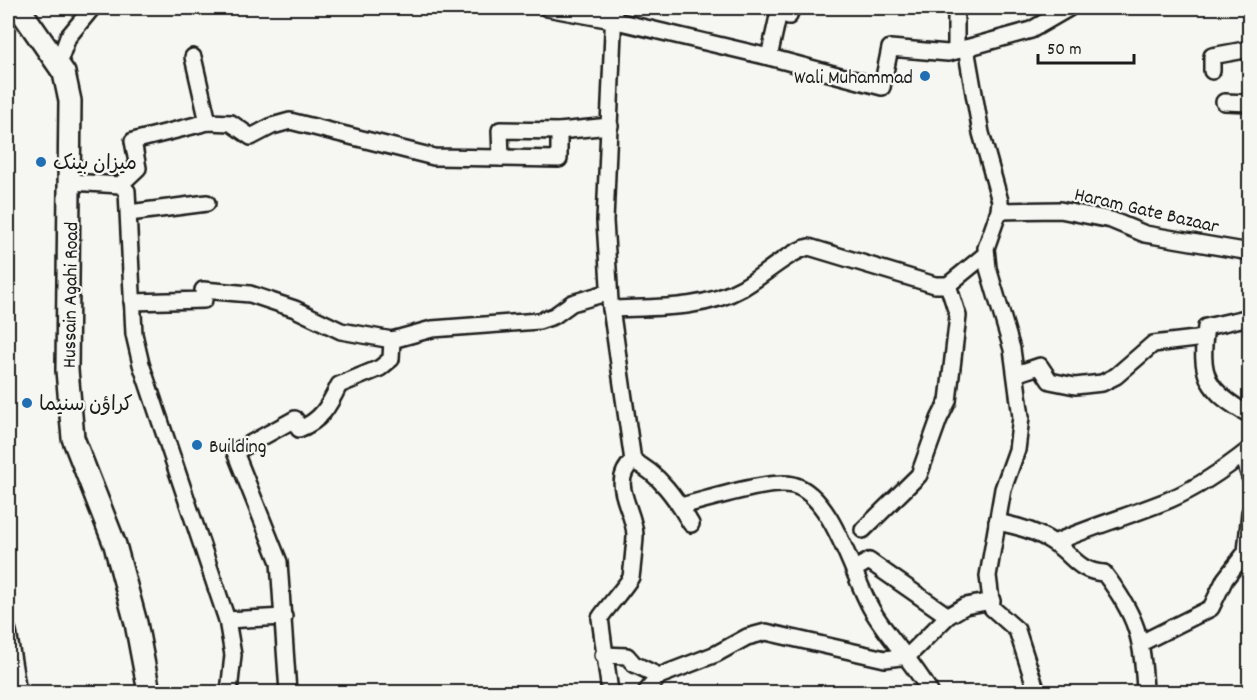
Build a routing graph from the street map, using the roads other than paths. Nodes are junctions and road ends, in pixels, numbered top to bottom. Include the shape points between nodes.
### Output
1 (20, 8) edge
2 (92, 8) edge
3 (547, 8) edge
4 (791, 8) edge
5 (956, 8) edge
6 (1070, 8) edge
7 (613, 14) edge
8 (1250, 49) edge
9 (957, 51) junction
10 (193, 57) dead end
11 (769, 57) junction
12 (58, 64) junction
13 (1212, 71) dead end
14 (1224, 102) dead end
15 (1250, 103) edge
16 (208, 122) junction
17 (610, 126) junction
18 (559, 131) junction
19 (501, 158) junction
20 (71, 182) junction
21 (120, 185) junction
22 (207, 203) dead end
23 (999, 211) junction
24 (129, 213) junction
25 (1250, 252) edge
26 (987, 254) junction
27 (948, 285) junction
28 (609, 292) junction
29 (132, 302) junction
30 (611, 309) junction
31 (1250, 317) edge
32 (1204, 338) junction
33 (392, 340) junction
34 (1016, 374) junction
35 (1250, 415) edge
36 (1246, 452) edge
37 (633, 461) junction
38 (1250, 477) edge
39 (681, 506) junction
40 (1250, 512) edge
41 (997, 522) junction
42 (691, 524) dead end
43 (863, 530) dead end
44 (1054, 543) junction
45 (855, 569) junction
46 (992, 601) junction
47 (948, 616) junction
48 (284, 617) junction
49 (227, 620) junction
50 (8, 631) edge
51 (1141, 643) junction
52 (603, 656) junction
53 (908, 656) junction
54 (659, 676) junction
55 (18, 693) edge
56 (149, 693) edge
57 (229, 693) edge
58 (288, 693) edge
59 (610, 693) edge
60 (646, 693) edge
61 (930, 693) edge
62 (1037, 693) edge
63 (1145, 693) edge

1 - 12 main road, Hussain Agahi Road
2 - 12 street via 68,37
3 - 7 street
4 - 11 street via 789,16 779,12
5 - 9 street
6 - 9 street via 1031,30
7 - 11 street
7 - 17 street
8 - 13 street via 1212,56
9 - 11 street via 890,48 882,87
9 - 23 street via 1000,201
10 - 16 street
12 - 20 main road, Hussain Agahi Road via 70,101
14 - 15 street
16 - 19 street via 231,123 251,137 290,121 434,157
16 - 21 street via 133,141 138,168
17 - 18 street
17 - 28 street via 604,221
18 - 19 street via 559,159
18 - 19 street via 500,130
20 - 21 street
20 - 56 main road, Hussain Agahi Road via 67,370 72,438 115,545 136,623
21 - 24 street via 127,191
22 - 24 street
23 - 25 street, Haram Gate Bazaar via 1060,210 1111,219 1145,234
23 - 26 street
24 - 29 street
26 - 27 street
26 - 34 street
27 - 30 street via 935,285 809,247 741,289 707,301
27 - 43 street via 958,316 948,401 919,475
28 - 30 street
28 - 33 street via 572,303 539,321 432,329
29 - 33 street via 204,300 203,290 250,294 295,309 341,331
29 - 49 street via 141,364
30 - 37 street
31 - 32 street via 1206,327
32 - 34 street via 1153,344 1116,376 1101,383 1075,386 1050,381 1040,366
32 - 35 street via 1202,356 1210,380 1224,400
33 - 48 street via 391,358 380,368 339,385 315,423 299,429 295,419 235,452 279,562
34 - 41 street via 1021,417 1018,446 1003,489
36 - 38 street
36 - 44 street via 1225,469 1172,499
37 - 39 street via 648,468
37 - 52 street via 620,487 635,534 631,579 600,618
39 - 42 street
39 - 45 street via 766,485 792,484 808,491 829,520
40 - 51 street via 1246,552 1225,579 1211,608
41 - 44 street via 1025,528
41 - 46 street via 988,576
44 - 51 street via 1079,566 1104,573 1136,622
45 - 47 street via 869,561
45 - 53 street via 872,610
46 - 47 street via 965,606
46 - 62 street via 992,608 1017,630
47 - 53 street
48 - 49 street
48 - 58 street
49 - 57 street via 233,655
50 - 55 street
51 - 63 street
52 - 54 street via 627,656 634,664
52 - 59 street
53 - 54 street via 885,659 766,632
53 - 61 street
54 - 60 street

